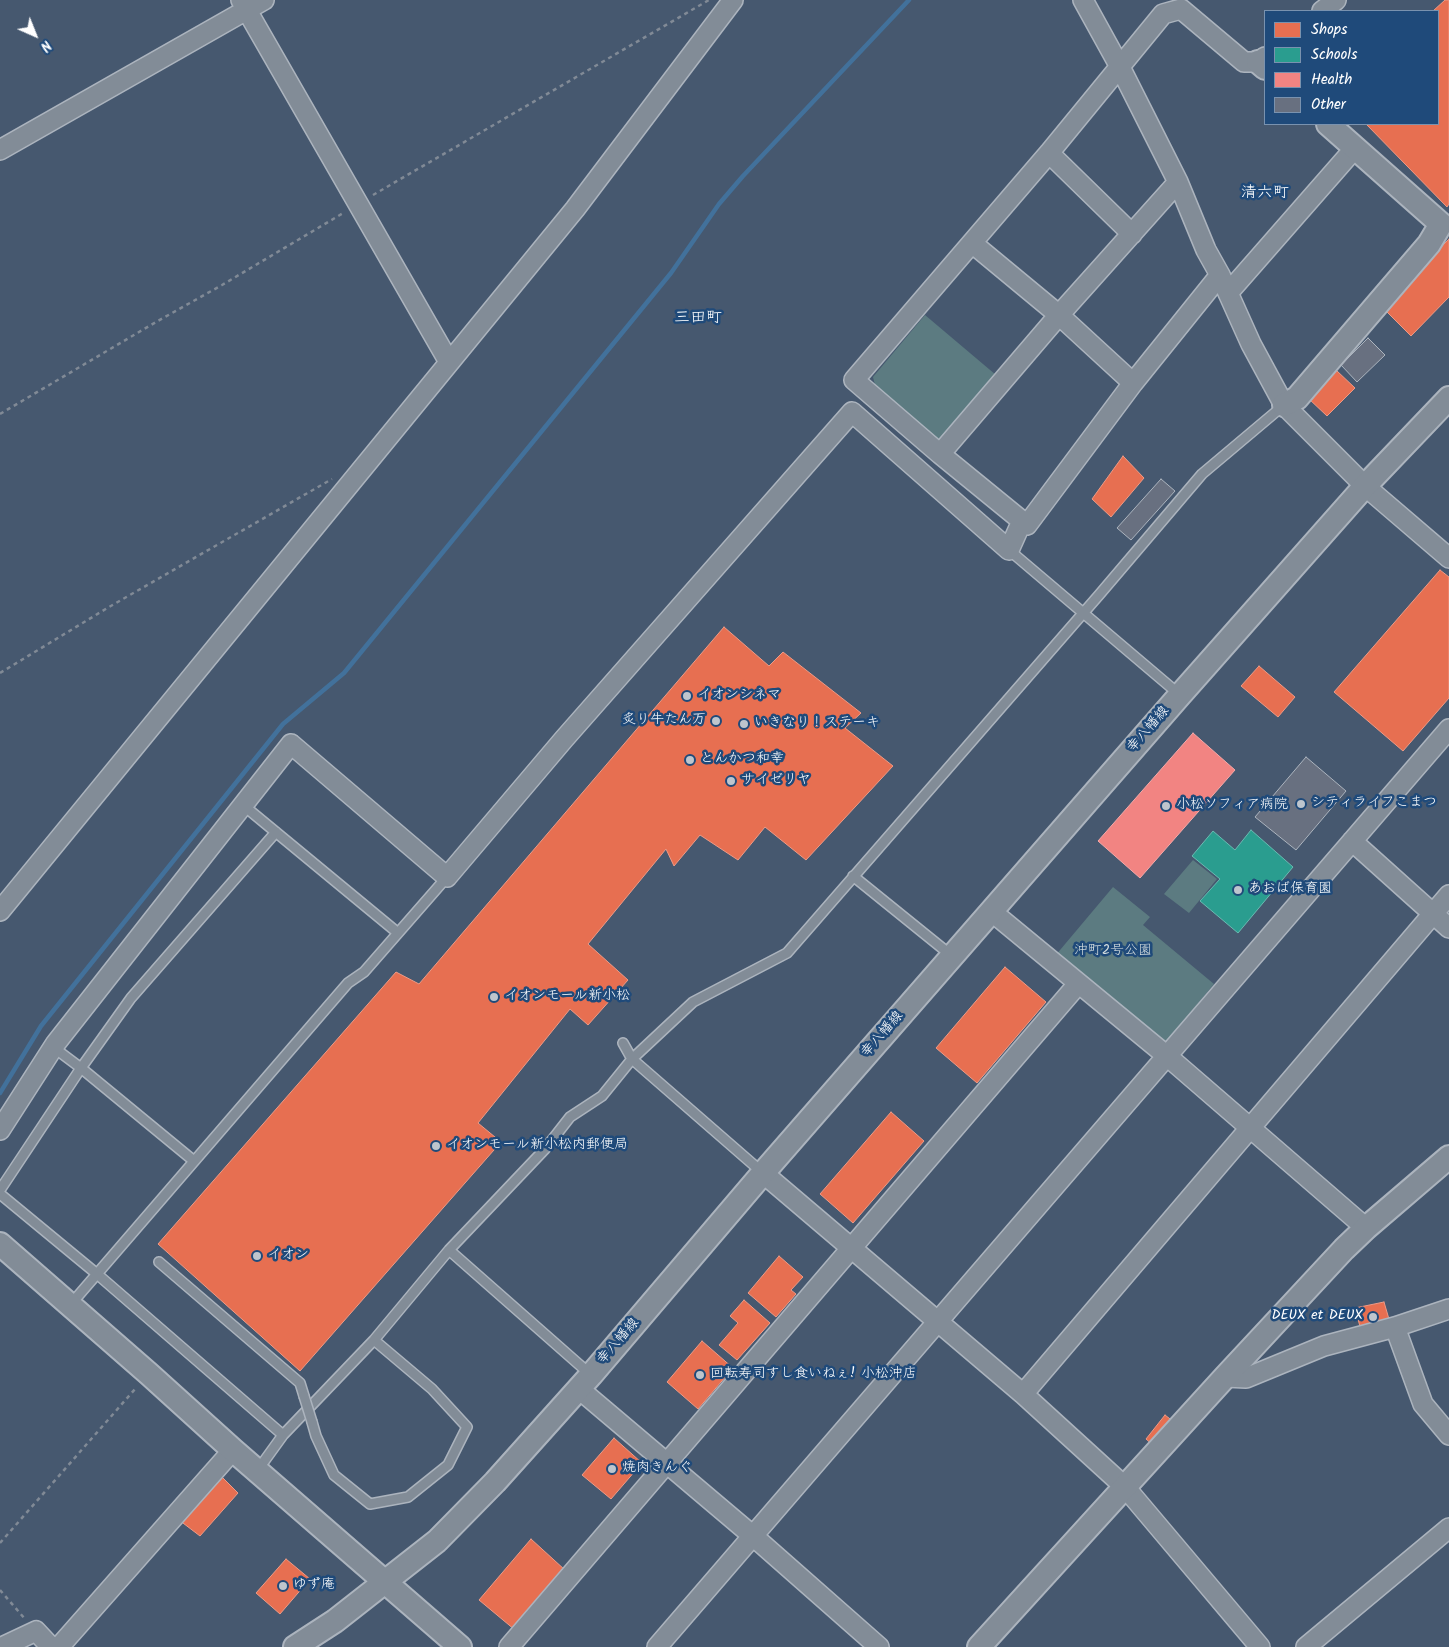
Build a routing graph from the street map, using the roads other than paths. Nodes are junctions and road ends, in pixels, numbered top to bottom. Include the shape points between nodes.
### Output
1 (264, 0) edge
2 (734, 0) edge
3 (1083, 0) edge
4 (1336, 0) edge
5 (244, 5) edge
6 (1323, 10) edge
7 (1263, 62) edge
8 (1120, 67) junction
9 (1329, 125) edge
10 (1355, 148) junction
11 (0, 150) edge
12 (1049, 153) junction
13 (1178, 182) junction
14 (1132, 234) junction
15 (972, 243) junction
16 (1220, 275) junction
17 (1228, 293) junction
18 (1059, 315) junction
19 (449, 362) junction
20 (1133, 382) junction
21 (1449, 398) edge
22 (1284, 405) junction
23 (940, 454) junction
24 (1366, 486) junction
25 (1022, 520) junction
26 (1009, 550) junction
27 (1449, 558) edge
28 (1084, 612) junction
29 (1180, 695) junction
30 (1449, 729) edge
31 (243, 805) junction
32 (276, 832) junction
33 (1352, 841) junction
34 (853, 876) junction
35 (447, 877) junction
36 (1449, 895) edge
37 (0, 911) edge
38 (991, 911) junction
39 (1433, 914) junction
40 (1449, 928) edge
41 (398, 933) junction
42 (952, 956) junction
43 (1078, 984) junction
44 (622, 1043) dead end
45 (53, 1047) junction
46 (1167, 1056) junction
47 (632, 1059) junction
48 (81, 1068) junction
49 (1249, 1128) junction
50 (0, 1130) edge
51 (1449, 1157) edge
52 (194, 1161) junction
53 (763, 1173) junction
54 (0, 1190) edge
55 (0, 1194) edge
56 (1366, 1228) junction
57 (0, 1244) edge
58 (852, 1249) junction
59 (449, 1250) junction
60 (159, 1262) dead end
61 (97, 1274) junction
62 (70, 1306) junction
63 (1449, 1309) edge
64 (938, 1323) junction
65 (1395, 1327) junction
66 (374, 1340) junction
67 (1225, 1376) junction
68 (585, 1381) junction
69 (1022, 1394) junction
70 (284, 1435) junction
71 (1449, 1435) edge
72 (233, 1450) junction
73 (667, 1463) junction
74 (257, 1471) junction
75 (1125, 1487) junction
76 (1449, 1528) edge
77 (753, 1536) junction
78 (384, 1582) junction
79 (2, 1647) edge
80 (50, 1647) edge
81 (58, 1647) edge
82 (295, 1647) edge
83 (460, 1647) edge
84 (510, 1647) edge
85 (657, 1647) edge
86 (879, 1647) edge
87 (979, 1647) edge
88 (1260, 1647) edge
89 (1306, 1647) edge

1 - 5 street
2 - 19 street via 575,209
3 - 8 street
4 - 6 street
5 - 11 street
5 - 19 street
7 - 8 street via 1244,62 1181,9 1163,14
8 - 12 street
8 - 13 street
9 - 10 street
10 - 17 street
10 - 22 street via 1441,224 1429,244 1297,398
12 - 14 street
12 - 15 street
13 - 14 street
13 - 16 street
14 - 18 street
15 - 18 street
15 - 23 street via 854,380
16 - 17 street
16 - 20 street
17 - 22 street
18 - 20 street
18 - 23 street
19 - 37 street
20 - 25 street via 1027,525
21 - 24 street, 幸八幡線
22 - 24 street
22 - 28 lane via 1202,474
23 - 25 street
24 - 27 street
24 - 29 street, 幸八幡線
25 - 26 street
26 - 28 lane
26 - 35 street via 852,412
28 - 29 lane
28 - 34 lane
29 - 38 street, 幸八幡線
30 - 33 street
31 - 32 lane
31 - 35 street via 291,744
31 - 45 street
32 - 41 lane
32 - 48 lane via 131,998
33 - 39 street
33 - 46 street
34 - 42 lane
34 - 47 lane via 787,953 693,1002
35 - 41 lane
36 - 39 street
38 - 42 street, 幸八幡線
38 - 43 street
39 - 40 street
39 - 49 street
41 - 52 lane via 364,972 348,983
42 - 53 street, 幸八幡線
43 - 46 street
43 - 58 street
44 - 47 lane
45 - 48 lane
45 - 50 street
46 - 49 street
46 - 64 street
47 - 53 lane
47 - 59 lane via 602,1096 570,1117 545,1149
48 - 52 lane
48 - 54 lane
49 - 56 street
49 - 69 street
51 - 56 street
52 - 61 lane
53 - 58 street
53 - 68 street, 幸八幡線
55 - 61 lane
56 - 67 street
57 - 62 street
58 - 64 street
58 - 73 street
59 - 66 lane
59 - 68 lane
60 - 66 lane, bridge via 300,1383 316,1436 334,1475 370,1504 408,1497 448,1465 467,1427 432,1389
61 - 62 lane
61 - 70 lane
62 - 72 street
63 - 65 street
64 - 69 street
64 - 77 street
65 - 67 street via 1324,1346 1246,1378
65 - 71 street via 1423,1404
66 - 70 lane
67 - 75 street
68 - 73 street
68 - 78 street, 幸八幡線 via 495,1482 437,1541
69 - 75 street
70 - 74 lane
72 - 74 street
72 - 81 street
73 - 77 street
73 - 84 street
74 - 78 street
75 - 87 street
75 - 88 street
76 - 89 street
77 - 85 street
77 - 86 street
78 - 82 street, 幸八幡線 via 335,1621
78 - 83 street
79 - 80 street via 36,1632

